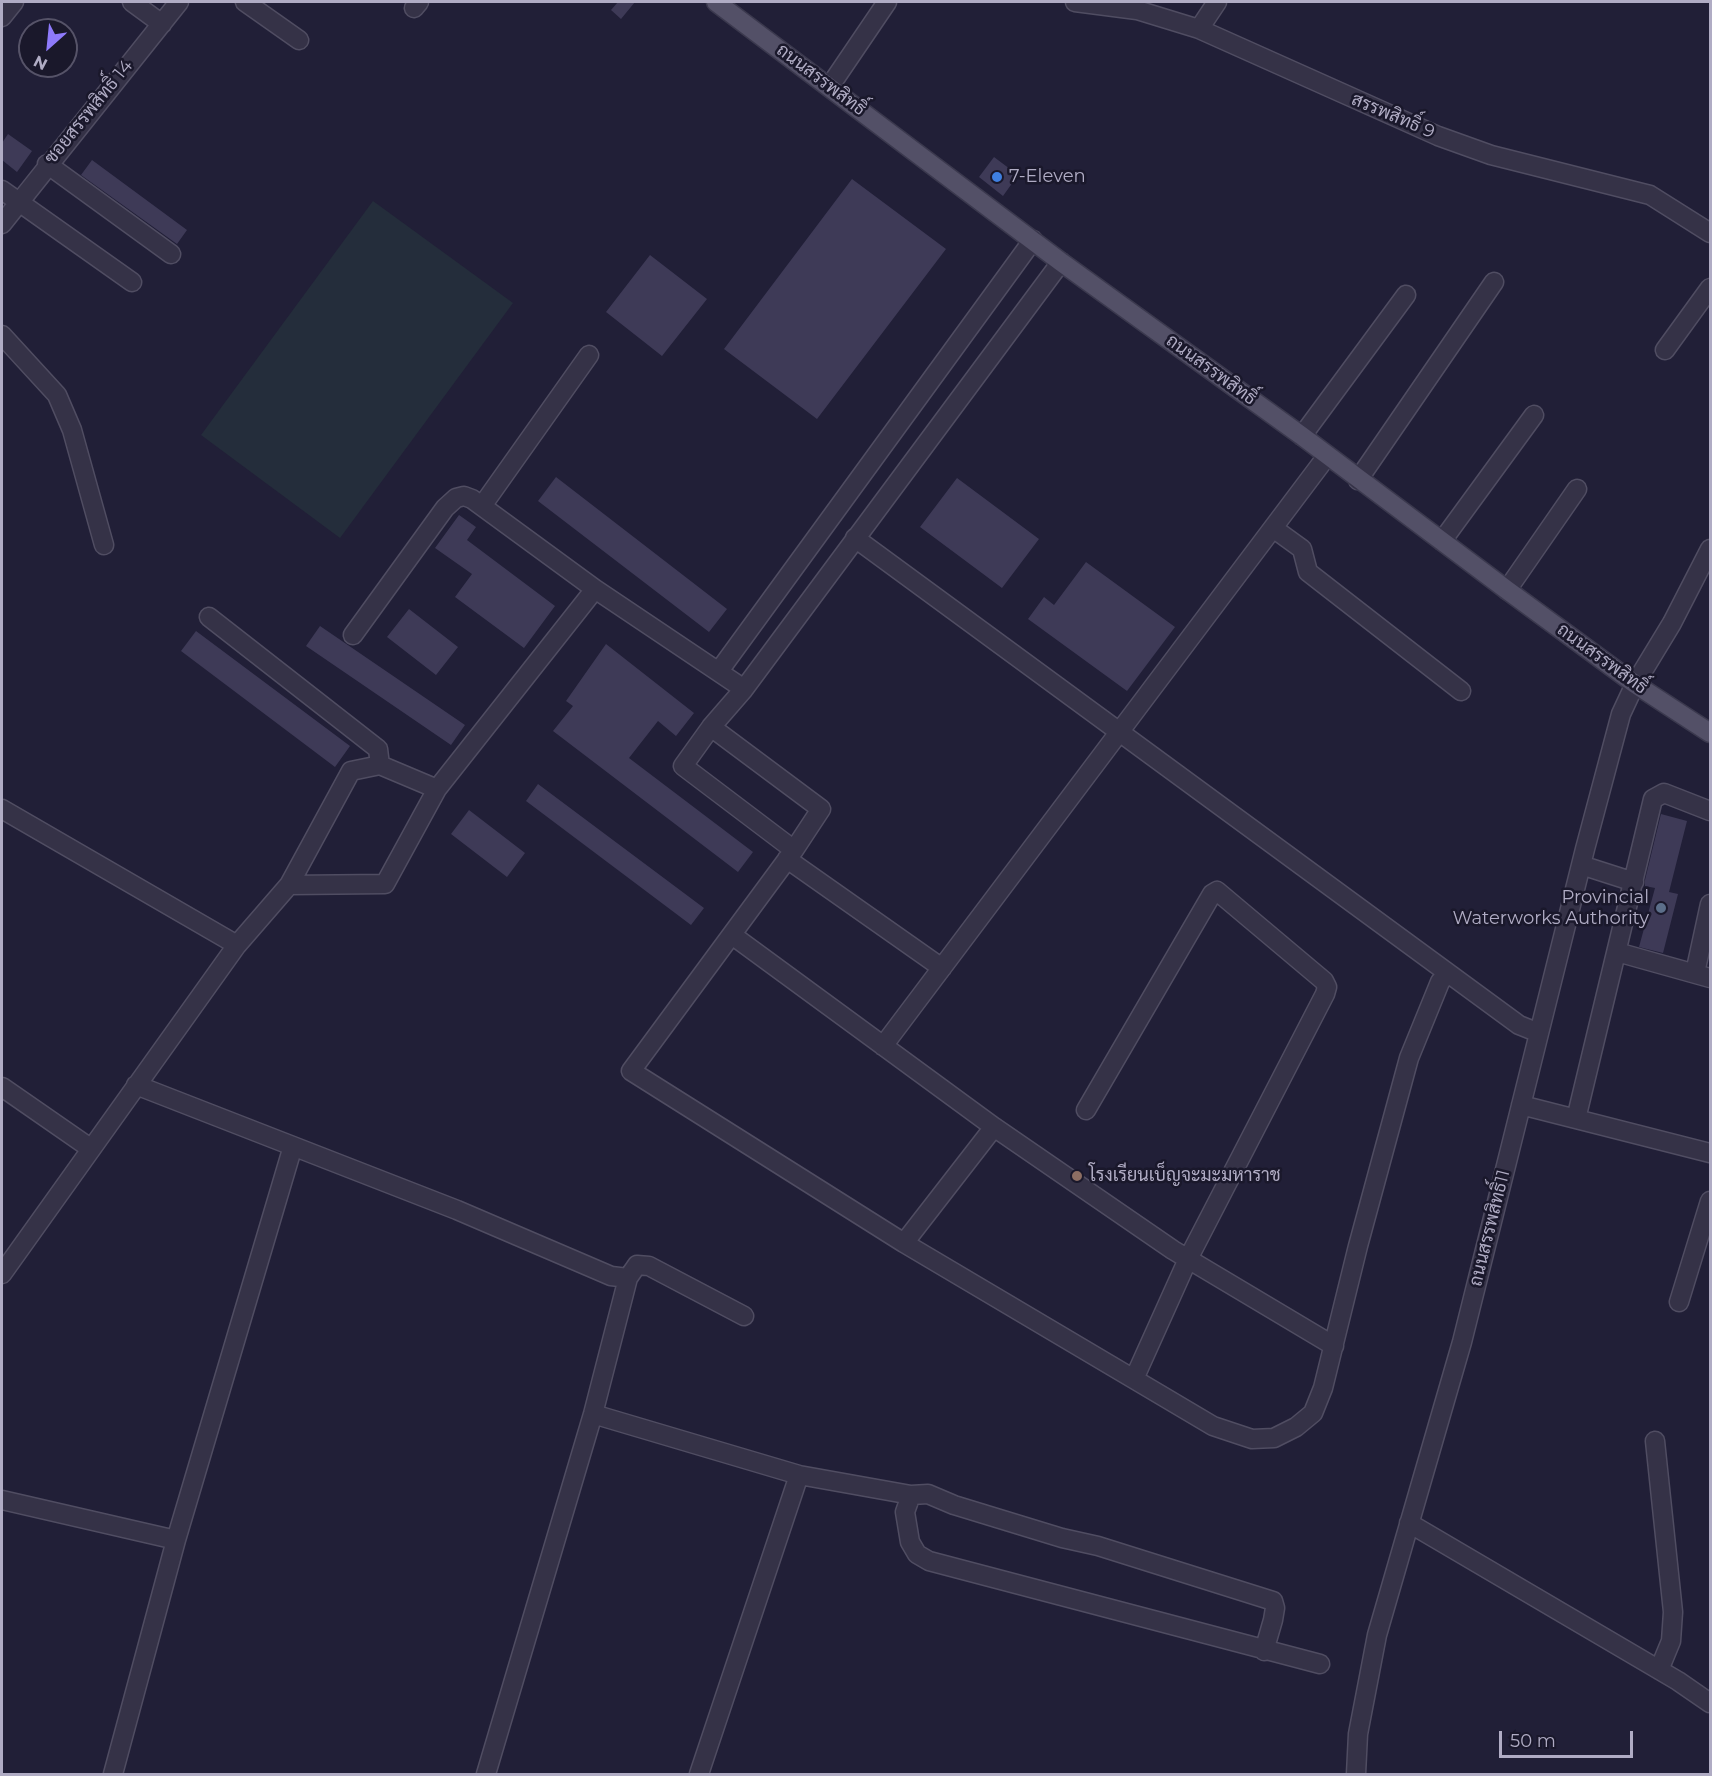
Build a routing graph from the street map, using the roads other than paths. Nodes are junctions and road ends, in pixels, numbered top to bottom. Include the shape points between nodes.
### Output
1 (14, 2) edge
2 (132, 2) edge
3 (179, 2) edge
4 (245, 2) edge
5 (716, 2) edge
6 (887, 2) edge
7 (1085, 2) edge
8 (1217, 2) edge
9 (2, 17) edge
10 (162, 24) junction
11 (1199, 29) junction
12 (300, 40) dead end
13 (830, 86) junction
14 (47, 164) junction
15 (2, 190) edge
16 (18, 201) junction
17 (2, 224) edge
18 (1710, 233) edge
19 (1033, 240) junction
20 (171, 254) dead end
21 (1061, 262) junction
22 (132, 282) dead end
23 (1494, 282) dead end
24 (1710, 288) edge
25 (1406, 295) dead end
26 (2, 335) edge
27 (1665, 350) dead end
28 (589, 355) dead end
29 (1534, 415) dead end
30 (1302, 436) junction
31 (1326, 456) junction
32 (1358, 480) junction
33 (1577, 489) dead end
34 (482, 506) junction
35 (1273, 528) junction
36 (855, 538) junction
37 (1442, 541) junction
38 (104, 545) dead end
39 (1710, 549) edge
40 (595, 589) junction
41 (1507, 590) junction
42 (209, 617) dead end
43 (353, 635) dead end
44 (719, 671) junction
45 (1635, 684) junction
46 (744, 689) junction
47 (1461, 691) dead end
48 (711, 727) junction
49 (1121, 732) junction
50 (1710, 733) edge
51 (380, 765) junction
52 (437, 789) junction
53 (2, 809) edge
54 (1710, 811) edge
55 (790, 854) junction
56 (1581, 865) junction
57 (1634, 882) junction
58 (289, 885) junction
59 (1710, 904) edge
60 (732, 935) junction
61 (237, 945) junction
62 (1617, 952) junction
63 (942, 968) junction
64 (1447, 972) junction
65 (1703, 975) edge
66 (1539, 1033) junction
67 (883, 1046) junction
68 (136, 1085) junction
69 (2, 1087) edge
70 (1521, 1104) junction
71 (1086, 1110) dead end
72 (1576, 1119) junction
73 (994, 1126) junction
74 (293, 1146) junction
75 (90, 1148) junction
76 (1710, 1153) edge
77 (1710, 1201) edge
78 (904, 1243) junction
79 (8, 1250) edge
80 (1188, 1259) junction
81 (2, 1274) edge
82 (628, 1278) junction
83 (1679, 1302) dead end
84 (744, 1316) dead end
85 (1334, 1346) junction
86 (1134, 1379) junction
87 (593, 1414) junction
88 (1655, 1441) dead end
89 (799, 1474) junction
90 (911, 1495) junction
91 (2, 1500) edge
92 (1409, 1523) junction
93 (176, 1540) junction
94 (1264, 1651) junction
95 (1320, 1664) dead end
96 (1659, 1670) junction
97 (1710, 1703) edge
98 (112, 1774) edge
99 (486, 1774) edge
100 (699, 1774) edge
101 (1356, 1774) edge

1 - 9 street
2 - 10 street
3 - 10 street, ซอยสรรพสิทธิ์ 14
4 - 12 street
5 - 13 main road, ถนนสรรพสิทธิ์
6 - 13 street
7 - 11 street, สรรพสิทธิ์ 9 via 1137,10
8 - 11 street
10 - 14 street, ซอยสรรพสิทธิ์ 14
11 - 18 street, สรรพสิทธิ์ 9 via 1438,136 1491,155 1650,195
13 - 19 main road, ถนนสรรพสิทธิ์
14 - 16 street, ซอยสรรพสิทธิ์ 14
14 - 20 street
15 - 16 street
16 - 17 street, ซอยสรรพสิทธิ์ 14
16 - 22 street
19 - 21 main road, ถนนสรรพสิทธิ์
19 - 44 street
21 - 30 main road, ถนนสรรพสิทธิ์
21 - 36 street
23 - 32 street
24 - 27 street
25 - 30 street
26 - 38 street via 57,396 72,430
28 - 34 street
29 - 37 street
30 - 31 main road, ถนนสรรพสิทธิ์
31 - 32 main road, ถนนสรรพสิทธิ์
31 - 35 street
32 - 37 main road, ถนนสรรพสิทธิ์
33 - 41 street
34 - 40 street
34 - 43 street via 464,496 445,508
35 - 47 street via 1302,549 1308,572
35 - 49 street
36 - 46 street
36 - 49 street
37 - 41 main road, ถนนสรรพสิทธิ์
39 - 45 street, ถนนสรรพสิทธิ์11
40 - 44 street
40 - 52 street
41 - 45 main road, ถนนสรรพสิทธิ์
42 - 51 street via 378,749
44 - 46 street
45 - 50 main road, ถนนสรรพสิทธิ์
45 - 56 street, ถนนสรรพสิทธิ์11 via 1621,714
46 - 48 street
48 - 55 street via 683,766
48 - 55 street via 821,809
49 - 63 street
49 - 64 street
51 - 52 street
51 - 58 street via 351,771
52 - 58 street via 386,884
53 - 61 street
54 - 57 street via 1664,793 1653,799
55 - 60 street
55 - 63 street
56 - 57 street
56 - 66 street, ถนนสรรพสิทธิ์11
57 - 62 street
58 - 61 street
59 - 65 street
60 - 67 street
60 - 78 street via 631,1071
61 - 68 street
62 - 65 street
62 - 72 street
63 - 67 street
64 - 66 street via 1519,1025
64 - 85 street via 1409,1058
66 - 70 street, ถนนสรรพสิทธิ์11
67 - 73 street
68 - 74 street
68 - 75 street
69 - 75 street
70 - 72 street
70 - 92 street, ถนนสรรพสิทธิ์11 via 1462,1342
71 - 80 street via 1217,891 1324,981 1325,994
72 - 76 street
73 - 78 street
73 - 80 street
74 - 82 street via 611,1276
74 - 93 street
75 - 79 street
77 - 83 street
78 - 86 street
79 - 81 street
80 - 85 street
80 - 86 street
82 - 84 street via 637,1265 649,1266
82 - 87 street
85 - 86 street via 1312,1413 1274,1438 1252,1439 1213,1426
87 - 89 street
87 - 99 street
88 - 96 street via 1673,1612 1671,1641
89 - 90 street
89 - 100 street
90 - 94 street via 905,1512 910,1542 917,1554 929,1561
90 - 94 street via 928,1494 1273,1601 1273,1620
91 - 93 street
92 - 96 street
92 - 101 street, ถนนสรรพสิทธิ์11 via 1377,1635 1358,1734
93 - 98 street
94 - 95 street
96 - 97 street

